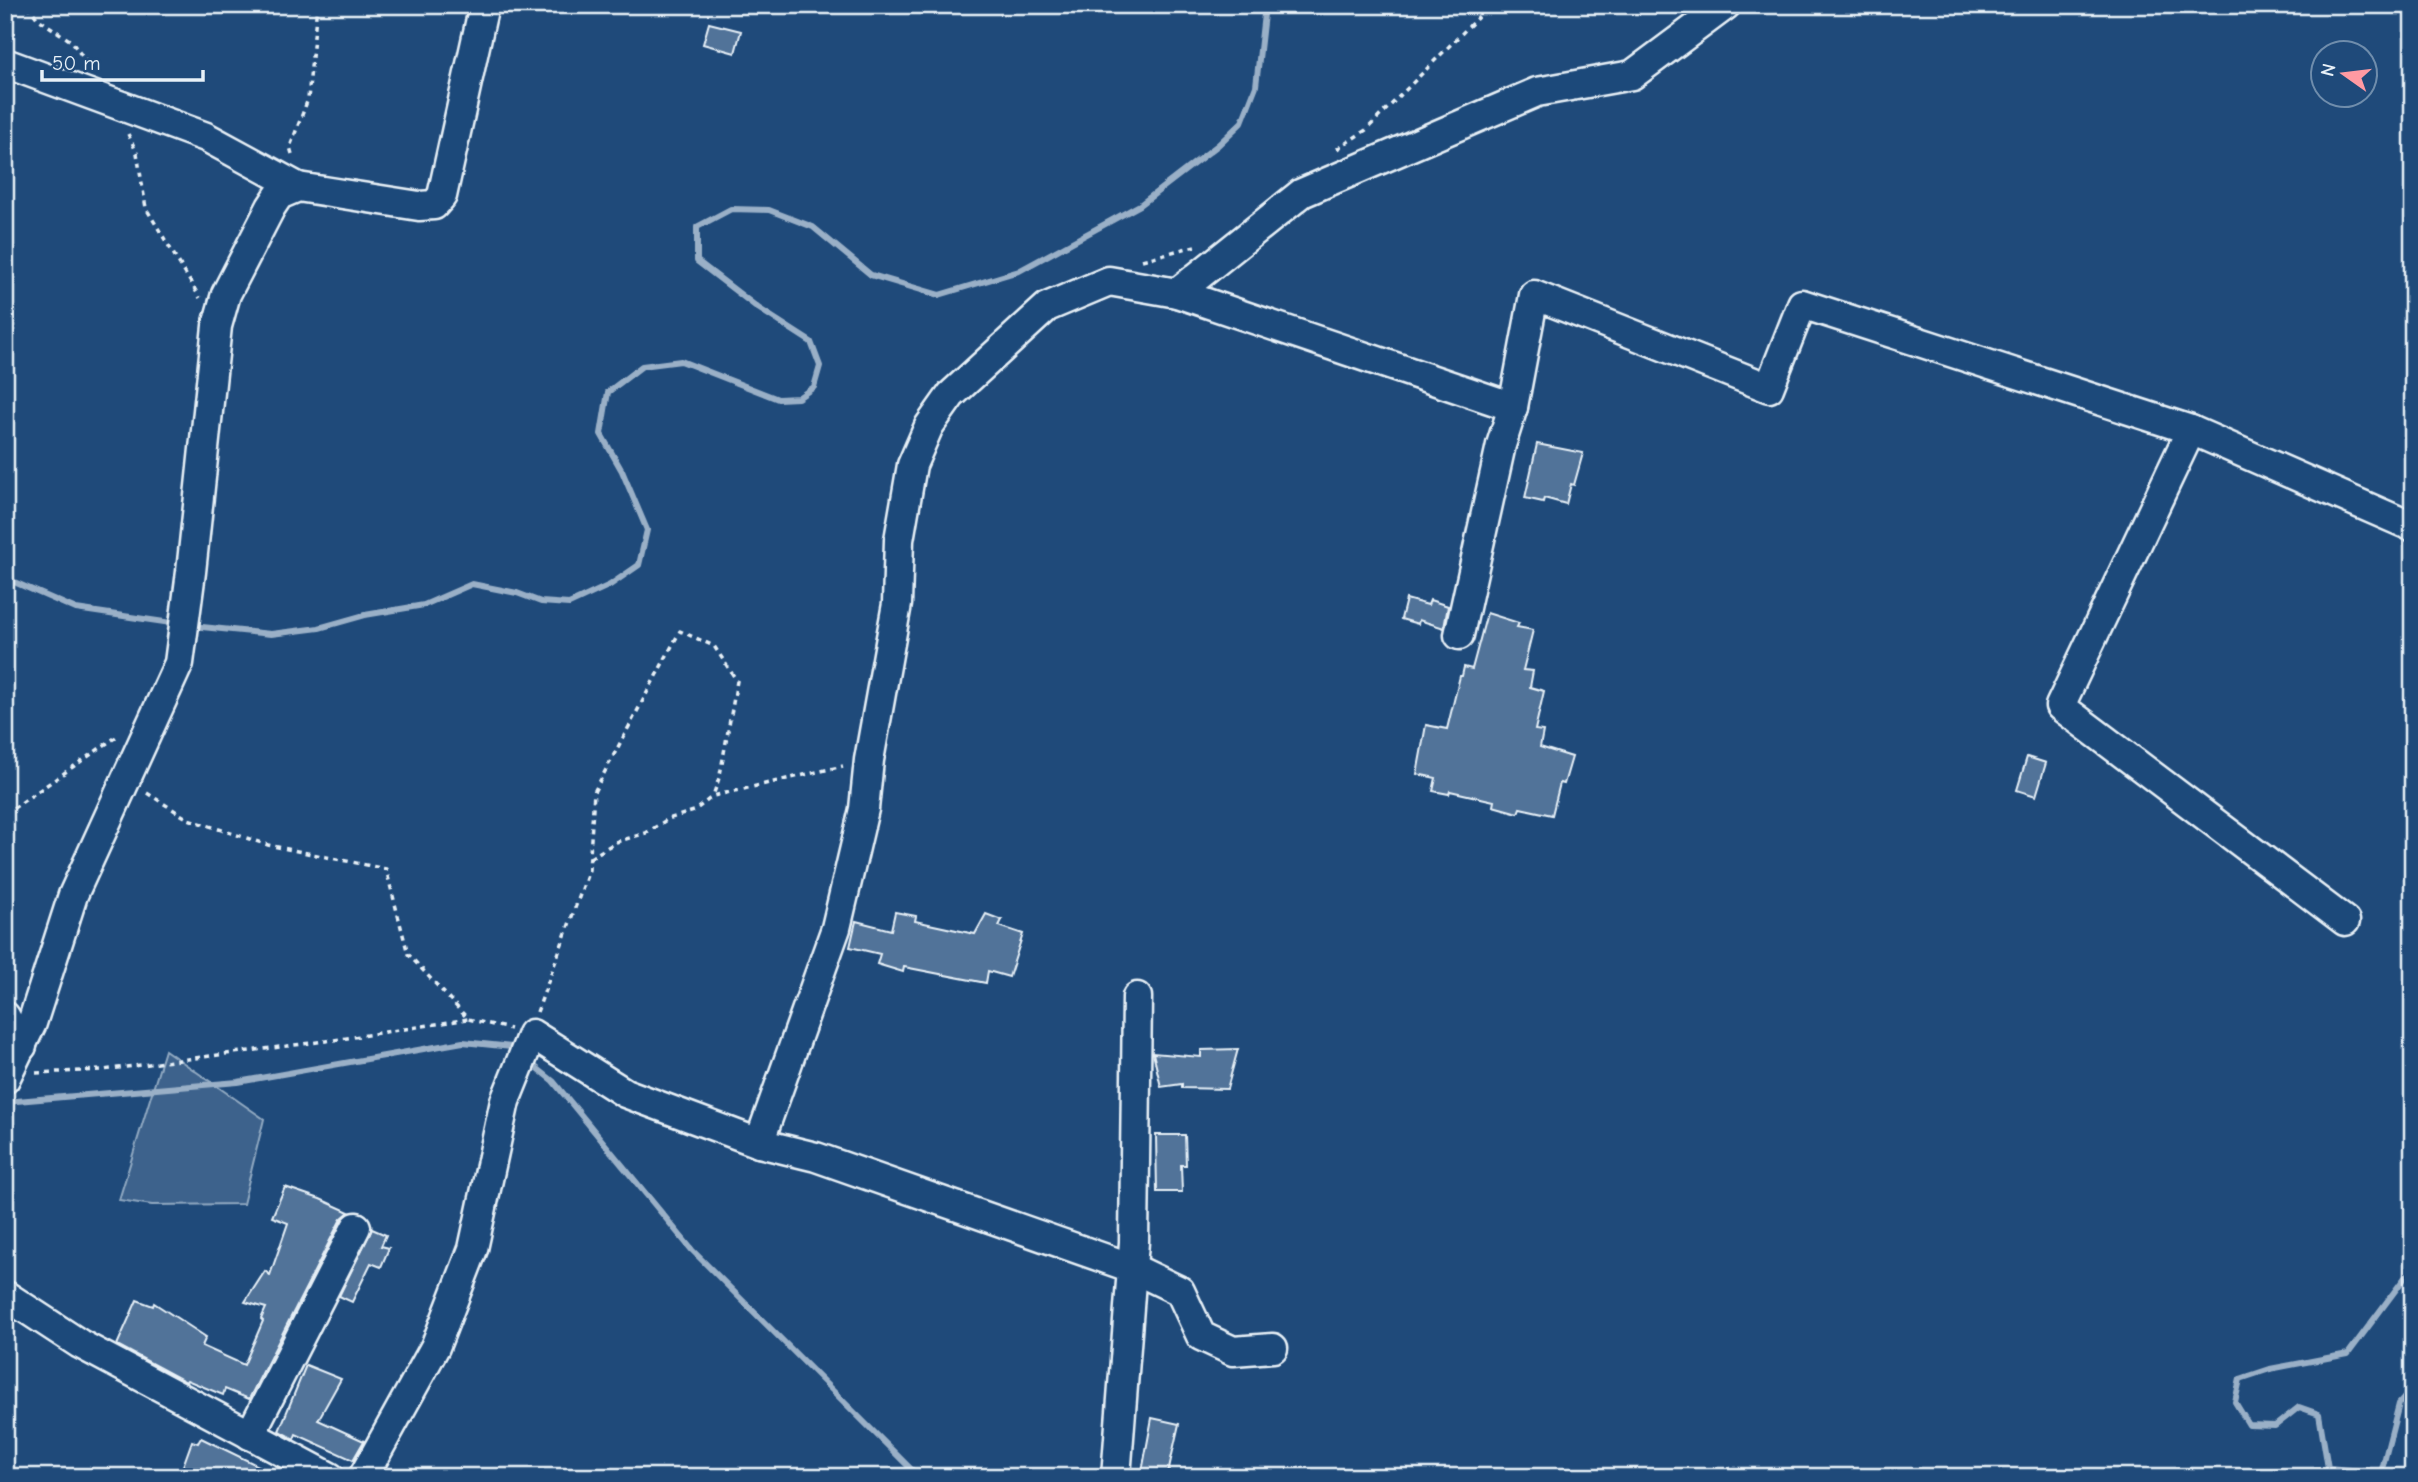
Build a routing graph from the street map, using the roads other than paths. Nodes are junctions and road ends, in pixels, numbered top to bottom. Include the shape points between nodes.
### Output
1 (484, 5) edge
2 (1726, 5) edge
3 (5, 63) edge
4 (298, 187) junction
5 (1177, 293) junction
6 (1513, 407) junction
7 (2191, 430) junction
8 (2413, 527) edge
9 (1459, 635) dead end
10 (2345, 920) dead end
11 (1137, 997) dead end
12 (5, 1016) edge
13 (22, 1046) junction
14 (7, 1076) edge
15 (760, 1143) junction
16 (356, 1227) dead end
17 (1132, 1268) junction
18 (5, 1295) edge
19 (1273, 1348) dead end
20 (250, 1435) junction
21 (330, 1477) edge
22 (363, 1477) edge
23 (1116, 1477) edge

1 - 4 street via 442,196 434,205
2 - 5 street via 1632,75 1537,92 1302,193
3 - 4 street via 206,137
4 - 13 street via 279,195 226,294 217,326 179,663 73,895
5 - 6 street
5 - 15 street via 1109,281 1047,307 951,395 929,426 912,465 899,540 897,604 864,808 836,928
6 - 7 street via 1534,295 1769,388 1802,304
6 - 9 street
7 - 8 street
7 - 10 street via 2060,706
11 - 17 street
12 - 13 street
13 - 14 street
15 - 17 street via 816,1157
15 - 22 street via 625,1093 526,1049 505,1101 473,1250 435,1347
16 - 20 street
17 - 19 street via 1180,1291 1201,1336 1233,1351
17 - 23 street
18 - 20 street via 80,1344
20 - 21 street

